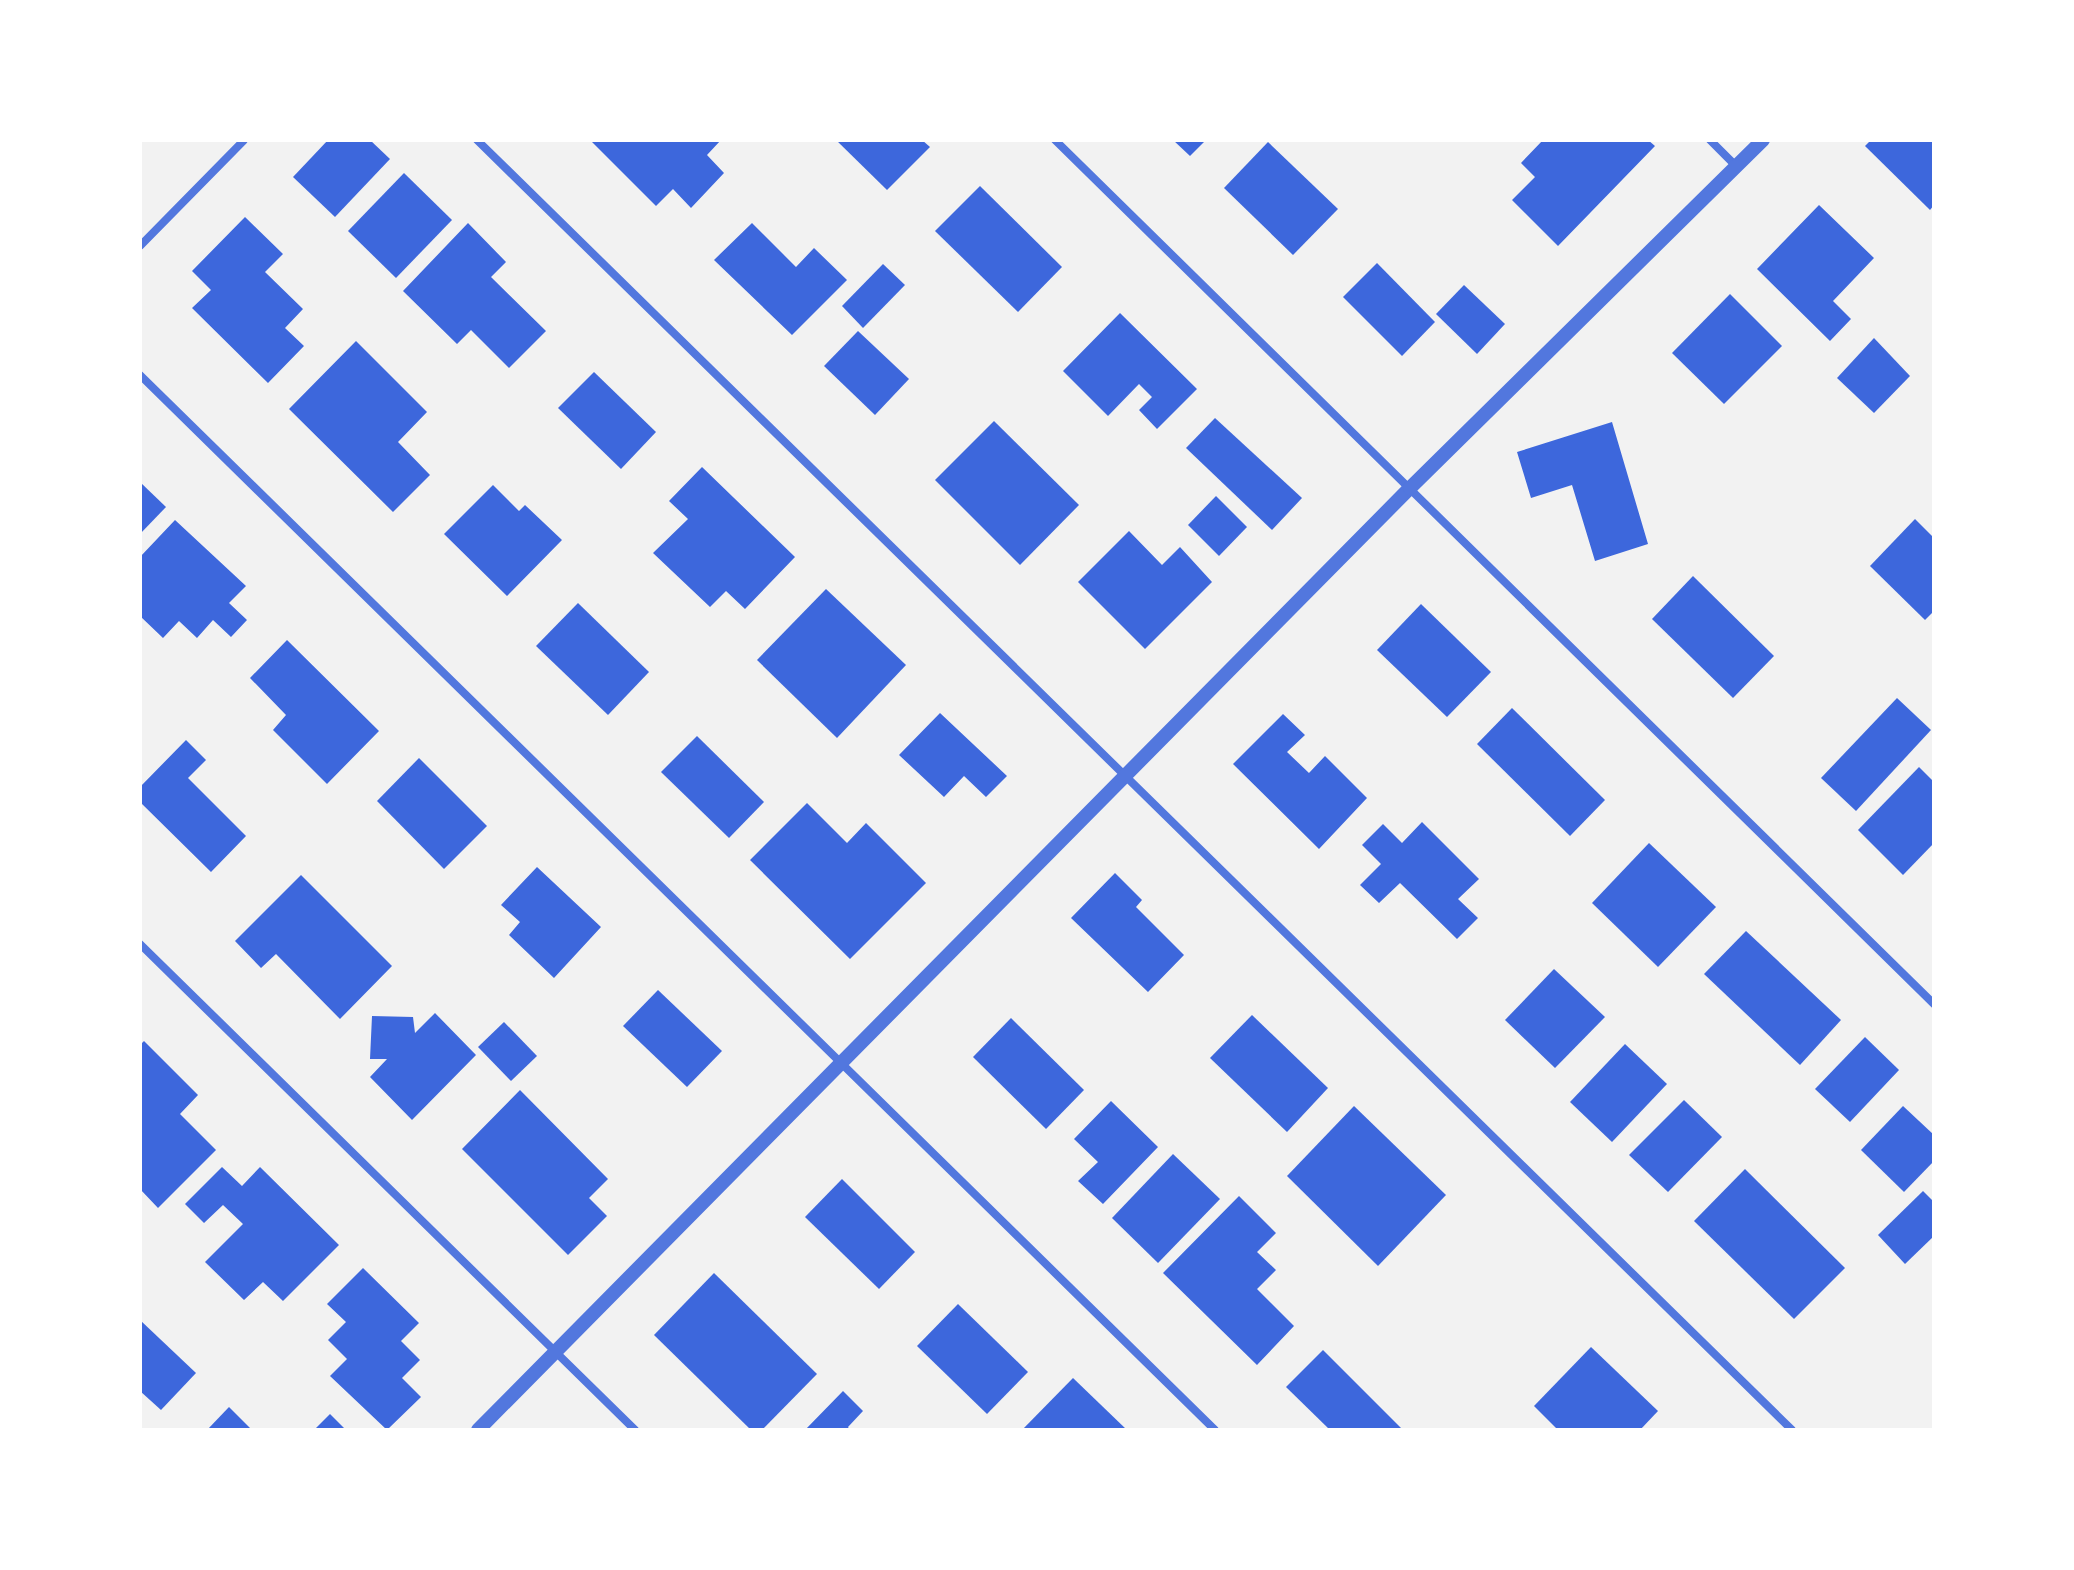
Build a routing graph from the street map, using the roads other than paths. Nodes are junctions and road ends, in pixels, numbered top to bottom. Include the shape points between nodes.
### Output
1 (244, 140) edge
2 (477, 140) edge
3 (1055, 140) edge
4 (1710, 140) edge
5 (1763, 140) edge
6 (1737, 167) junction
7 (140, 246) edge
8 (140, 375) edge
9 (1410, 488) junction
10 (1124, 776) junction
11 (140, 944) edge
12 (1934, 1004) edge
13 (840, 1063) junction
14 (555, 1352) junction
15 (478, 1430) edge
16 (635, 1430) edge
17 (1215, 1430) edge
18 (1792, 1430) edge

1 - 7 street
2 - 10 street
3 - 9 street
4 - 6 street
5 - 6 street
6 - 9 street
8 - 13 street
9 - 10 street
9 - 12 street
10 - 13 street
10 - 18 street
11 - 14 street
13 - 14 street
13 - 17 street
14 - 15 street
14 - 16 street

